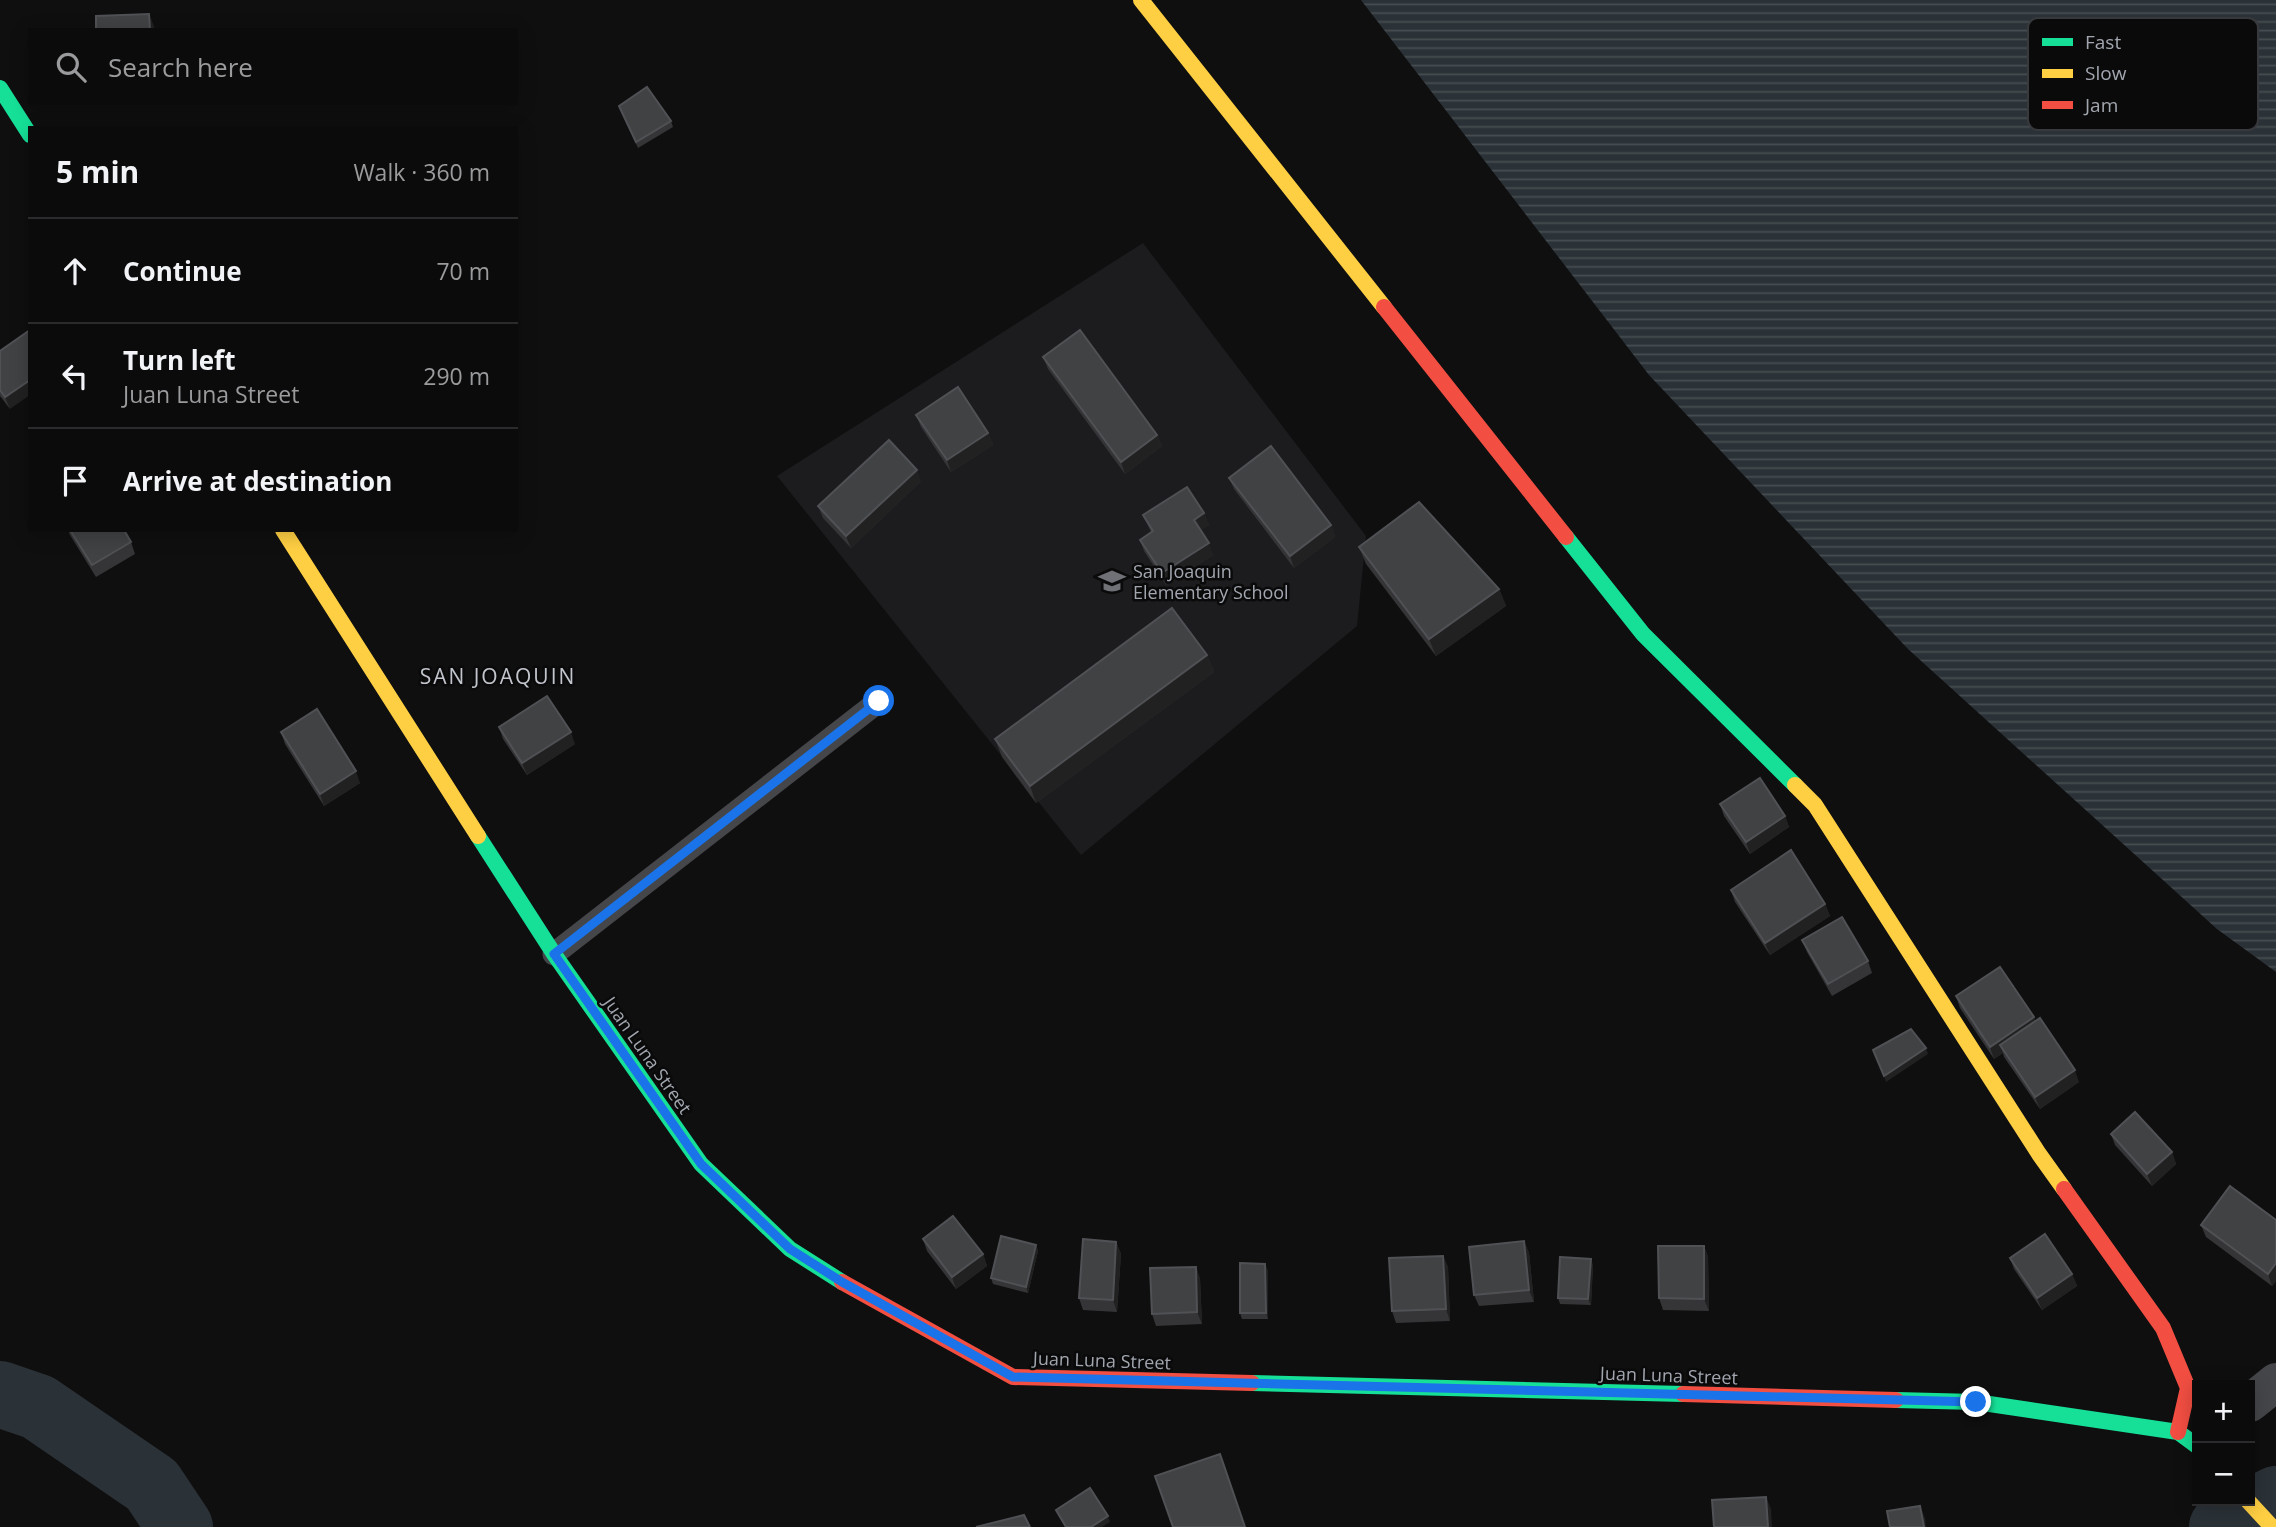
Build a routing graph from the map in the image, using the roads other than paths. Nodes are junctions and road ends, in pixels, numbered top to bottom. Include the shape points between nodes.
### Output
1 (1141, 0) edge
2 (0, 88) edge
3 (28, 132) edge
4 (284, 532) edge
5 (879, 701) dead end
6 (554, 954) junction
7 (2276, 1382) edge
8 (2255, 1399) edge
9 (2192, 1442) edge
10 (2253, 1506) edge
11 (2272, 1527) edge

1 - 9 main road via 1643,634 1815,805 2039,1154 2163,1328 2188,1388
2 - 3 main road
4 - 6 main road, Juan Luna Street
5 - 6 lane
6 - 9 main road, Juan Luna Street via 701,1164 790,1249 1013,1377 1976,1402
7 - 8 street
10 - 11 main road

